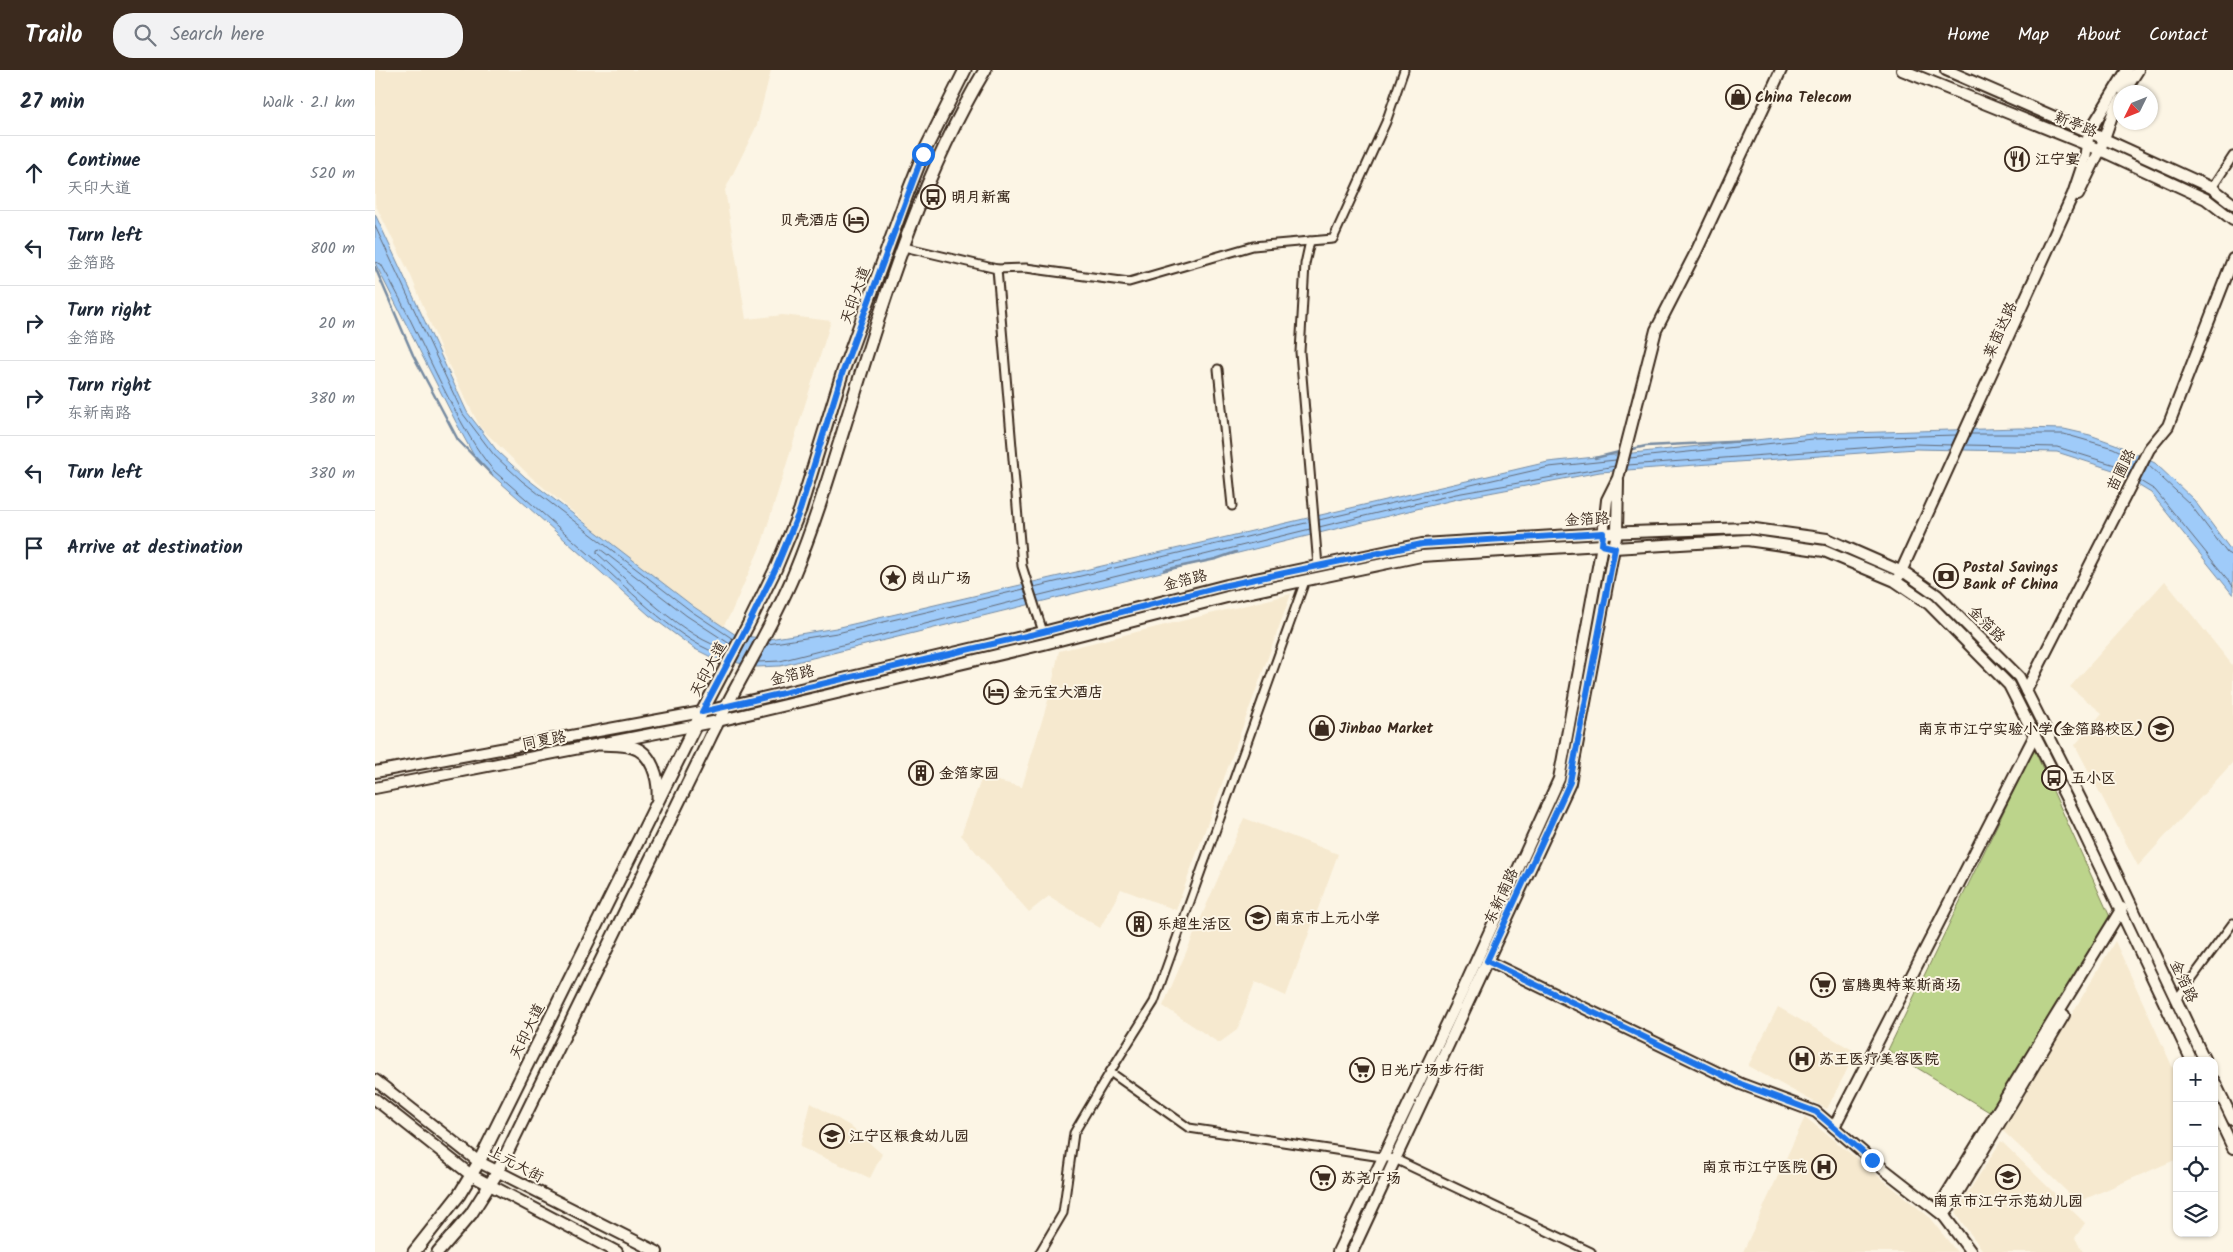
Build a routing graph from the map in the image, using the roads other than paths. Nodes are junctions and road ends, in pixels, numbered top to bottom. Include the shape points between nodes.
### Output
1 (965, 70) edge
2 (985, 70) edge
3 (1404, 70) edge
4 (1781, 70) edge
5 (1902, 70) edge
6 (1946, 70) edge
7 (2127, 70) edge
8 (2138, 70) edge
9 (2128, 85) edge
10 (2113, 116) edge
11 (2089, 132) junction
12 (2103, 138) junction
13 (2087, 144) junction
14 (2100, 150) junction
15 (2233, 156) edge
16 (2212, 188) junction
17 (2233, 204) edge
18 (2233, 220) edge
19 (1310, 241) junction
20 (904, 247) junction
21 (2233, 259) edge
22 (997, 269) junction
23 (1218, 369) dead end
24 (1979, 405) junction
25 (1618, 478) junction
26 (1232, 506) dead end
27 (1617, 532) junction
28 (1603, 533) junction
29 (1602, 545) junction
30 (1615, 548) junction
31 (1318, 566) junction
32 (1904, 573) junction
33 (1305, 581) junction
34 (1897, 582) junction
35 (1043, 632) junction
36 (2026, 691) junction
37 (726, 706) junction
38 (702, 712) junction
39 (718, 721) junction
40 (695, 726) junction
41 (2035, 735) junction
42 (600, 744) junction
43 (375, 772) edge
44 (375, 788) edge
45 (658, 800) junction
46 (2129, 901) junction
47 (2122, 913) junction
48 (2233, 923) edge
49 (1487, 961) junction
50 (2176, 1000) junction
51 (2190, 1057) edge
52 (2203, 1057) edge
53 (1110, 1072) junction
54 (375, 1080) edge
55 (2218, 1088) edge
56 (375, 1099) edge
57 (2218, 1116) edge
58 (2233, 1120) edge
59 (1834, 1127) junction
60 (2233, 1148) edge
61 (1383, 1157) junction
62 (1395, 1159) junction
63 (479, 1162) junction
64 (497, 1172) junction
65 (471, 1175) junction
66 (489, 1186) junction
67 (1940, 1213) junction
68 (414, 1252) edge
69 (438, 1252) edge
70 (617, 1252) edge
71 (657, 1252) edge
72 (1040, 1252) edge
73 (1338, 1252) edge
74 (1352, 1252) edge
75 (1591, 1252) edge
76 (1971, 1252) edge

1 - 38 main road, 天印大道 via 908,192 842,374 800,510 776,568
2 - 20 main road, 天印大道 via 937,161
3 - 19 street via 1386,122 1333,239
4 - 25 main road via 1656,330
5 - 13 main road, 新亭路
6 - 11 main road, 新亭路
7 - 11 main road
8 - 9 main road
10 - 12 main road, 莱茵达路
11 - 12 main road, 新亭路
11 - 13 main road
12 - 14 main road, 莱茵达路
12 - 16 main road, 新亭路
13 - 14 main road, 新亭路
13 - 24 main road via 2073,194
14 - 18 main road, 新亭路 via 2206,199
14 - 24 main road, 莱茵达路
15 - 16 street
16 - 17 main road, 新亭路
19 - 22 street via 1253,246 1129,282 1026,268
19 - 31 street via 1305,264 1300,352
20 - 22 street
20 - 37 main road, 天印大道 via 815,520 793,577 768,631
21 - 36 main road, 苗圃路 via 2168,426 2149,449
22 - 35 street via 1023,566
23 - 26 street
24 - 32 main road, 莱茵达路
25 - 27 main road, 东新南路
25 - 28 main road, 东新南路 via 1607,500
27 - 28 main road, 金箔路
27 - 30 main road, 东新南路
27 - 32 main road, 金箔路 via 1747,528 1827,539
28 - 29 main road, 东新南路
28 - 31 main road, 金箔路 via 1422,544
29 - 30 main road, 金箔路
29 - 33 main road, 金箔路 via 1421,556
29 - 61 main road, 东新南路 via 1559,779
30 - 34 main road, 金箔路 via 1747,540 1824,551
30 - 49 main road, 东新南路 via 1570,782
31 - 35 main road, 金箔路 via 1227,585
32 - 34 main road, 莱茵达路
32 - 36 main road, 金箔路 via 1937,595 2019,678
33 - 39 main road, 金箔路 via 1227,597
33 - 53 street via 1154,1002
34 - 41 main road, 金箔路 via 1929,604 2009,684
35 - 37 main road, 金箔路
36 - 46 main road, 金箔路
37 - 38 main road, 金箔路
37 - 39 main road, 天印大道
38 - 40 main road, 天印大道
38 - 43 main road, 同夏路
39 - 40 main road, 同夏路
39 - 64 main road, 天印大道
40 - 42 main road, 同夏路
40 - 45 main road, 天印大道
41 - 47 main road, 金箔路
41 - 59 main road
42 - 44 main road, 同夏路
42 - 45 main road via 641,750 657,778
45 - 63 main road, 天印大道
46 - 47 main road
46 - 50 main road, 金箔路
47 - 51 main road, 金箔路
47 - 67 main road
48 - 50 street
49 - 59 main road via 1741,1084 1816,1112
49 - 62 main road, 东新南路
50 - 52 main road, 金箔路
53 - 61 street via 1189,1128
53 - 72 street via 1073,1133 1063,1213
54 - 63 main road, 上元大街
55 - 58 main road
56 - 65 main road, 上元大街
57 - 60 main road
59 - 67 main road
61 - 62 street
61 - 73 main road, 东新南路
62 - 74 main road, 东新南路
62 - 75 street
63 - 64 main road, 上元大街
63 - 65 main road, 天印大道
64 - 66 main road, 天印大道
64 - 71 main road, 上元大街
65 - 66 main road, 上元大街
65 - 68 main road, 天印大道
66 - 69 main road, 天印大道 via 471,1214
66 - 70 main road, 上元大街
67 - 76 main road

